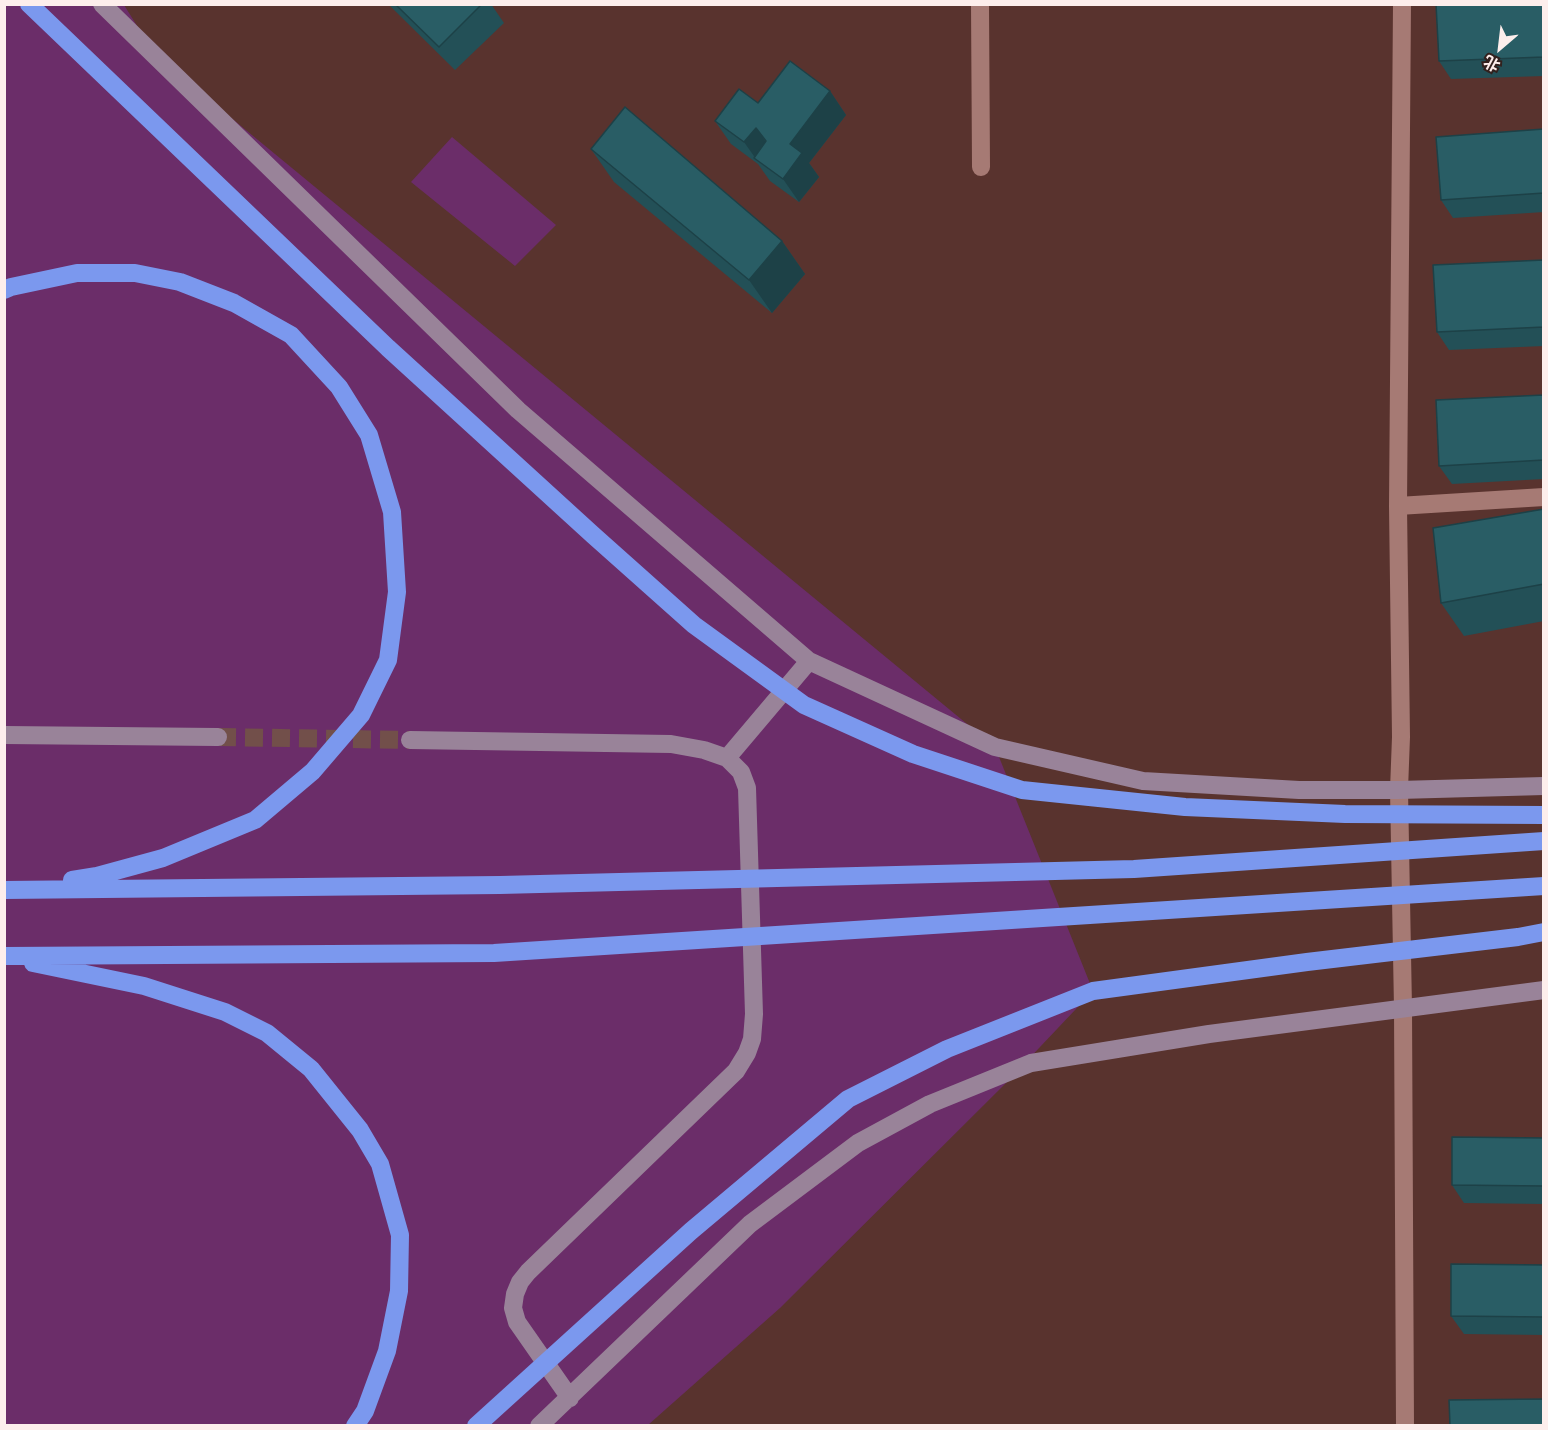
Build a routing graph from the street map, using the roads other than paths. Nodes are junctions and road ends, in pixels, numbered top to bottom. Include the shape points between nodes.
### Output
1 (28, 4) edge
2 (102, 4) edge
3 (980, 4) edge
4 (1402, 4) edge
5 (981, 167) dead end
6 (4, 290) edge
7 (1544, 497) edge
8 (1398, 506) junction
9 (809, 661) junction
10 (4, 735) edge
11 (218, 737) tunnel mouth
12 (410, 740) tunnel mouth
13 (727, 758) junction
14 (1544, 786) edge
15 (1399, 790) junction
16 (1544, 804) edge
17 (1346, 814) junction
18 (1544, 815) edge
19 (1544, 841) edge
20 (1544, 886) edge
21 (4, 890) edge
22 (1544, 933) edge
23 (4, 956) edge
24 (1544, 990) edge
25 (1403, 1008) junction
26 (570, 1398) junction
27 (355, 1425) edge
28 (476, 1425) edge
29 (539, 1425) edge
30 (1405, 1425) edge

1 - 17 highway via 387,348 694,626 804,705 913,754 1022,789 1185,807
2 - 9 street via 518,410
3 - 5 street
4 - 8 street
6 - 21 highway via 77,273 135,273 180,282 234,303 291,335 339,387 369,435 392,512 398,592 388,660 361,715 313,771 255,820 163,858 97,876
7 - 8 street
8 - 15 street
9 - 13 street
9 - 15 street via 995,747 1143,781 1299,790
10 - 11 street
12 - 13 street via 671,744
13 - 26 street via 741,772 747,789 752,1039 736,1071 520,1282 513,1308 517,1322
14 - 15 street
15 - 25 street
16 - 17 highway
17 - 18 highway
19 - 21 highway via 1134,868 500,885
20 - 23 highway via 494,953
22 - 28 highway via 1093,991 946,1049 848,1100 691,1231
23 - 27 highway via 144,986 225,1012 267,1034 311,1070 360,1130 380,1164 400,1235 399,1291 387,1351 365,1410
24 - 25 street
25 - 26 street via 1209,1034 1032,1064 930,1104 858,1143 750,1224
25 - 30 street
26 - 29 street

